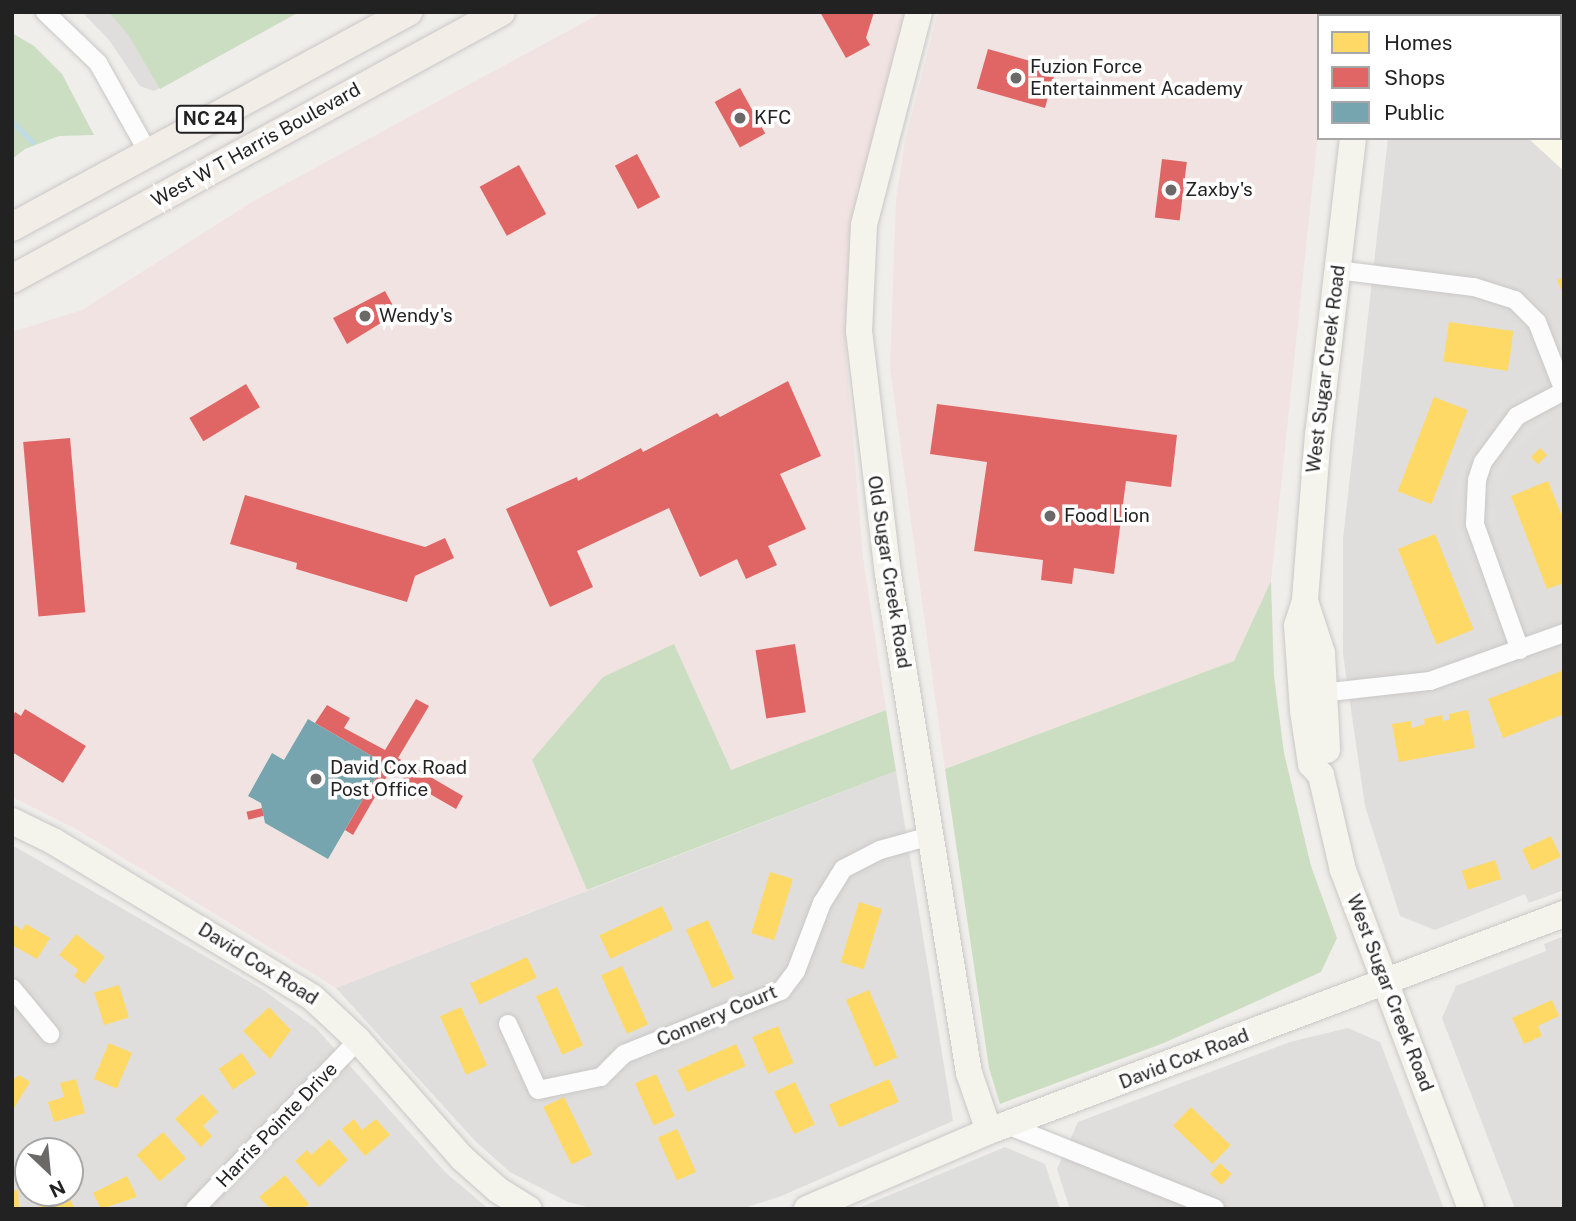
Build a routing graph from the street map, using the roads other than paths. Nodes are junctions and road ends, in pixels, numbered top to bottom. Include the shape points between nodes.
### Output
1 (45, 12) edge
2 (408, 12) edge
3 (501, 12) edge
4 (919, 12) edge
5 (1353, 140) edge
6 (148, 152) junction
7 (12, 227) edge
8 (1338, 270) junction
9 (12, 279) edge
10 (1564, 391) edge
11 (1305, 601) junction
12 (1564, 633) edge
13 (1520, 650) junction
14 (1321, 693) junction
15 (1321, 775) junction
16 (12, 821) edge
17 (930, 836) junction
18 (1564, 914) edge
19 (1388, 981) junction
20 (12, 988) edge
21 (508, 1024) dead end
22 (50, 1034) dead end
23 (358, 1040) junction
24 (998, 1128) junction
25 (1215, 1208) edge
26 (195, 1209) edge
27 (529, 1209) edge
28 (807, 1209) edge
29 (1471, 1209) edge

1 - 6 street via 97,63
2 - 6 main road, NC 24
3 - 9 main road, West W T Harris Boulevard / NC 24
4 - 17 main road, Old Sugar Creek Road via 864,225 859,331 886,563
5 - 8 main road, West Sugar Creek Road
6 - 7 main road, NC 24
8 - 10 street via 1474,287 1515,299 1537,322
8 - 11 main road, West Sugar Creek Road
10 - 13 street via 1517,416 1483,461 1477,480 1475,524
11 - 14 main road, West Sugar Creek Road via 1322,653
11 - 15 main road, West Sugar Creek Road via 1297,625 1303,711 1311,764
12 - 13 street
13 - 14 street via 1430,681
14 - 15 main road, West Sugar Creek Road via 1328,759
15 - 19 main road, West Sugar Creek Road via 1343,870
16 - 23 main road, David Cox Road via 282,975 328,1009
17 - 21 street, Connery Court via 880,850 843,869 822,903 796,971 781,991 624,1054 601,1077 538,1090
17 - 24 main road, Old Sugar Creek Road via 969,1073
18 - 19 main road, David Cox Road
19 - 24 main road, David Cox Road
19 - 29 main road, West Sugar Creek Road
20 - 22 street
23 - 26 street, Harris Pointe Drive
23 - 27 main road, David Cox Road via 462,1158 498,1190
24 - 25 street
24 - 28 main road, David Cox Road

